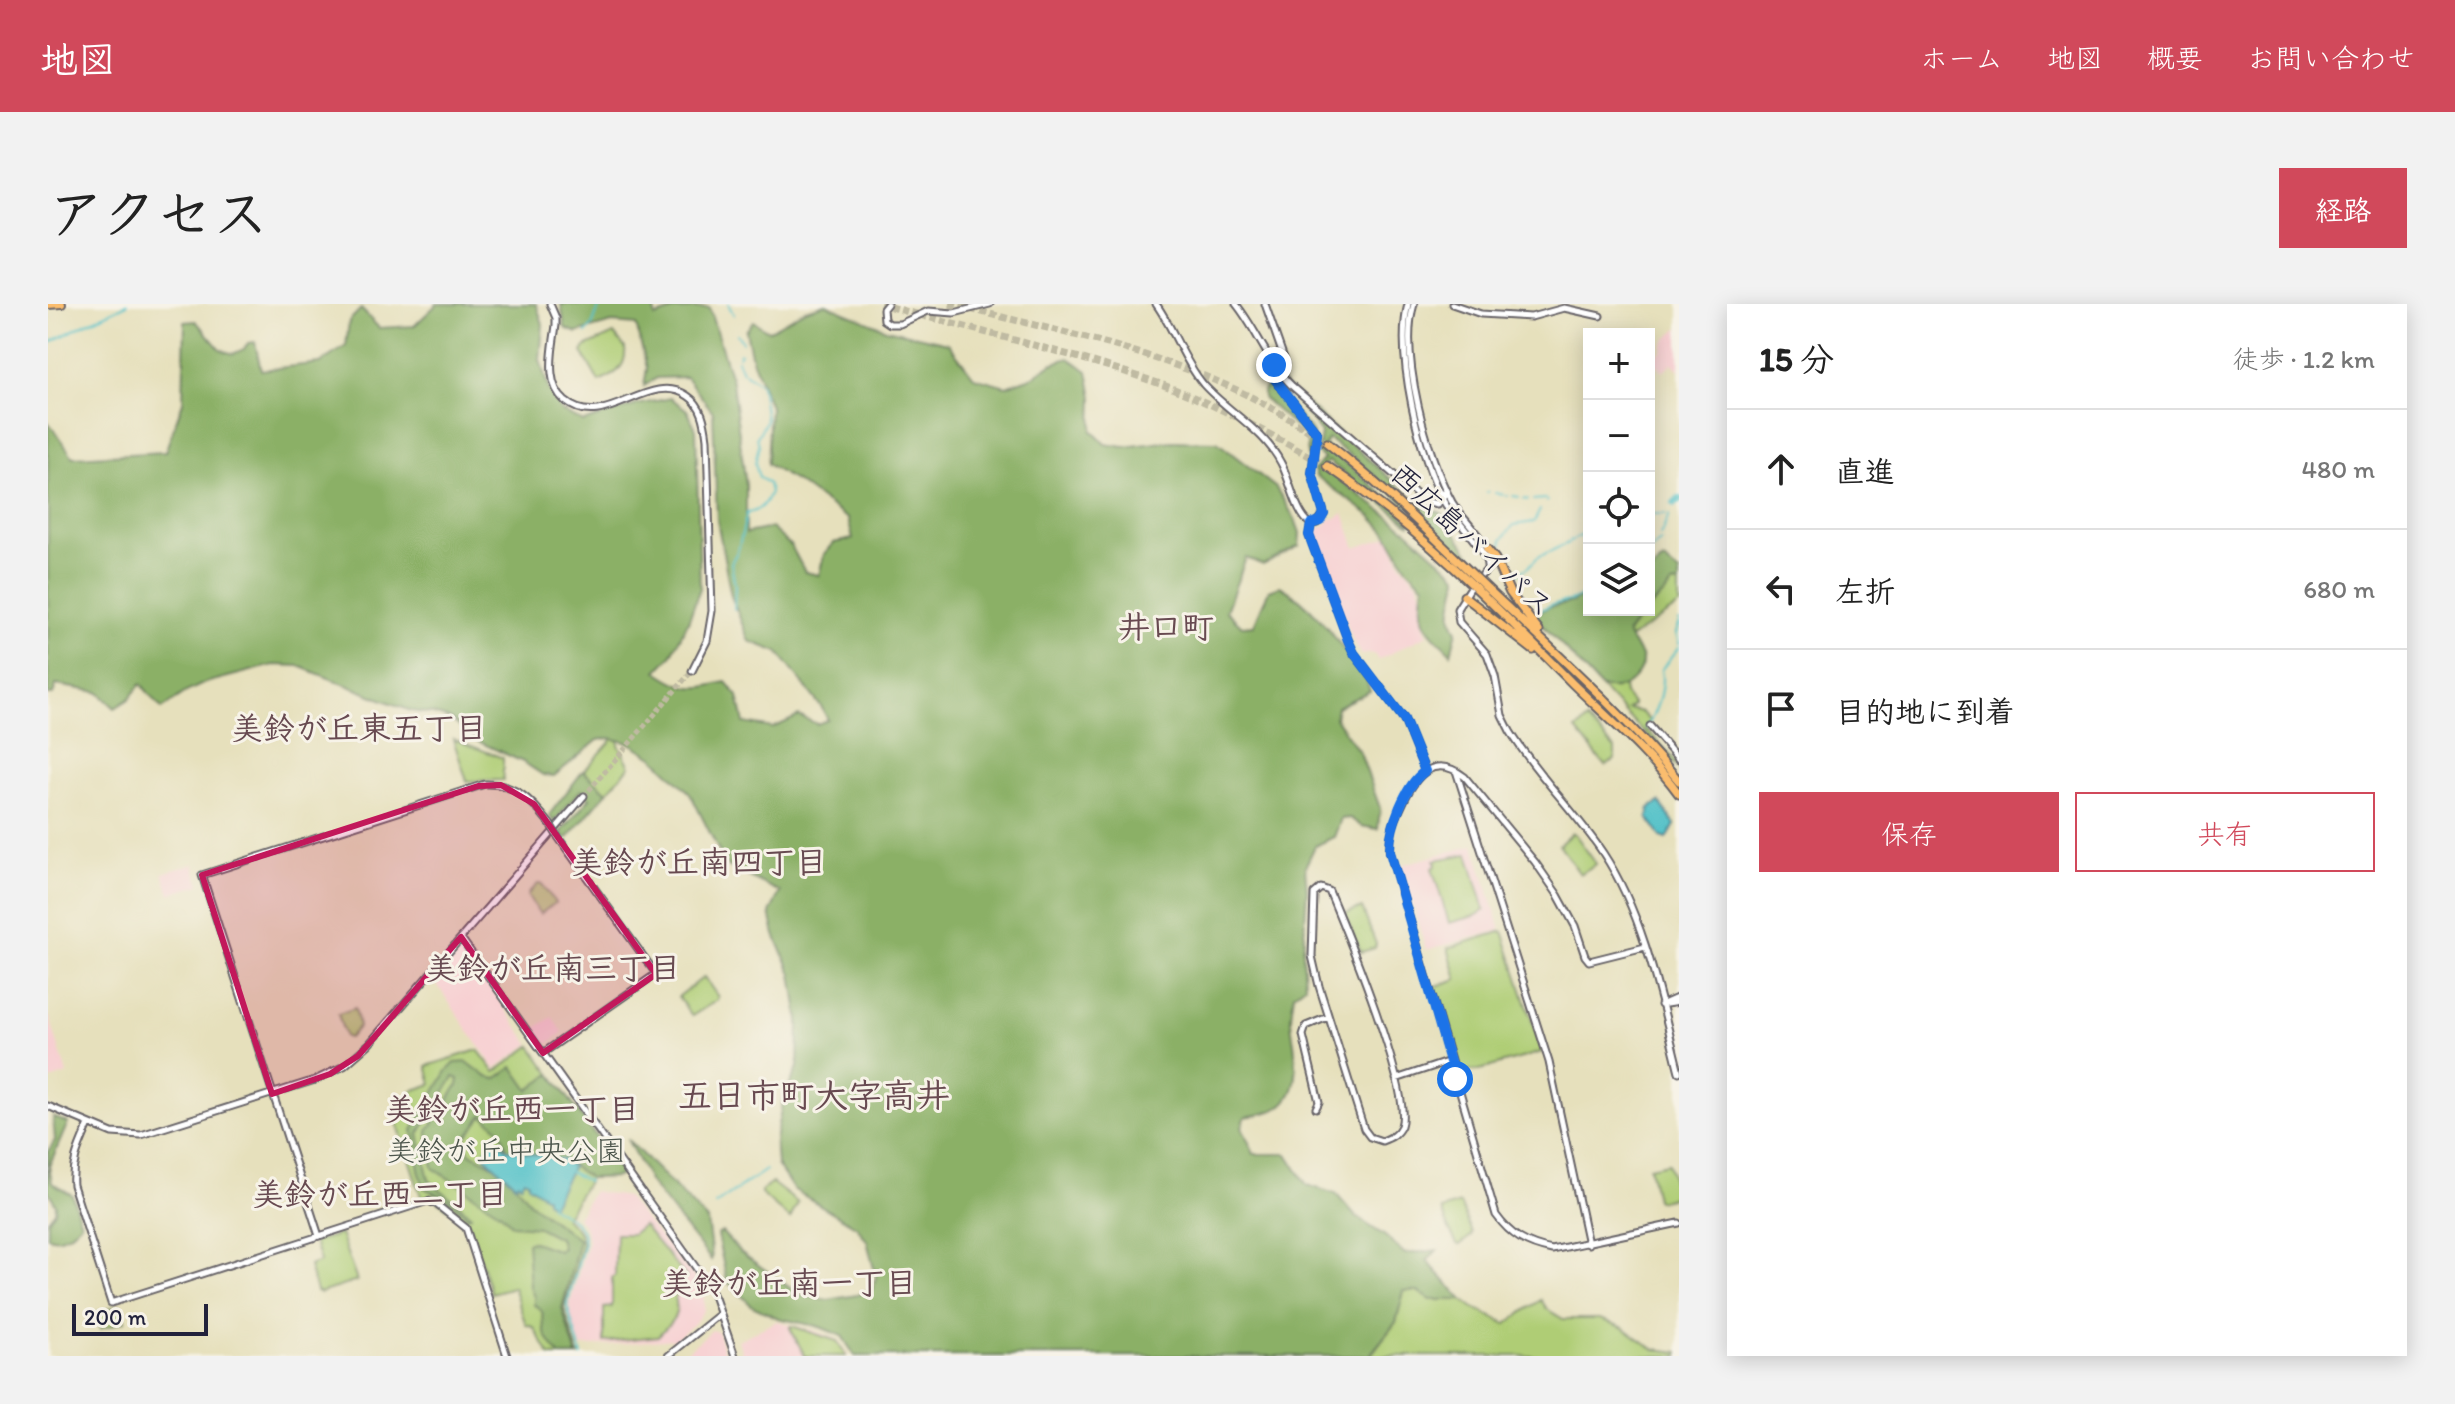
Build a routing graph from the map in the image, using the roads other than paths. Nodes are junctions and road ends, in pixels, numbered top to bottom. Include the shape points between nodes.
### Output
1 (62, 304) edge
2 (550, 304) edge
3 (887, 304) edge
4 (990, 304) edge
5 (1156, 304) edge
6 (1236, 304) edge
7 (1265, 304) edge
8 (1411, 304) edge
9 (1452, 304) edge
10 (48, 305) edge
11 (1600, 316) dead end
12 (1274, 365) junction
13 (1282, 377) junction
14 (1327, 443) tunnel mouth
15 (1327, 466) tunnel mouth
16 (1443, 495) junction
17 (1311, 524) junction
18 (1487, 549) junction
19 (1467, 593) joint
20 (1556, 652) junction
21 (692, 671) tunnel mouth
22 (1575, 685) junction
23 (1650, 726) dead end
24 (1679, 760) edge
25 (1456, 770) junction
26 (1425, 771) junction
27 (1678, 789) edge
28 (584, 796) tunnel mouth
29 (461, 938) junction
30 (1645, 947) junction
31 (1679, 999) edge
32 (1661, 1005) junction
33 (1328, 1017) junction
34 (543, 1053) junction
35 (1450, 1061) junction
36 (1679, 1072) edge
37 (1396, 1079) junction
38 (272, 1094) junction
39 (48, 1106) edge
40 (1316, 1108) dead end
41 (89, 1124) junction
42 (1679, 1223) edge
43 (319, 1236) junction
44 (1588, 1244) junction
45 (720, 1314) junction
46 (507, 1356) edge
47 (668, 1356) edge
48 (735, 1356) edge

1 - 10 main road
2 - 21 street via 556,318 552,377 569,404 601,410 653,391 672,390 690,397 703,417 712,611 707,641
3 - 4 street via 884,320 900,324 928,311 954,313
5 - 17 street via 1189,366 1219,402 1269,444
6 - 12 street
7 - 13 street via 1286,364
8 - 16 street via 1417,395
9 - 11 street via 1481,314 1531,317 1564,308
12 - 13 street
12 - 17 street via 1274,378 1317,433 1312,473 1324,514
13 - 16 street via 1419,497 1437,504
14 - 20 highway, 西広島バイパス via 1384,489
15 - 22 highway, 西広島バイパス via 1430,545
16 - 18 street
16 - 18 street via 1487,559 1485,572 1492,561
17 - 26 street via 1309,535 1348,640 1404,719
18 - 20 highway via 1517,605
19 - 22 highway
19 - 30 street via 1457,609 1459,622 1487,654 1510,731 1603,853
20 - 27 highway, 西広島バイパス via 1624,720
22 - 27 highway, 西広島バイパス
23 - 24 street
25 - 26 street
25 - 30 street via 1535,862 1575,926 1588,959
25 - 44 street via 1549,1062
26 - 35 street via 1412,783 1393,825 1390,852
28 - 29 street
29 - 34 street
29 - 38 street via 358,1056 330,1074
30 - 32 street
31 - 32 street
32 - 36 street
33 - 37 street via 1364,1129 1375,1140 1395,1135 1401,1125
33 - 37 street via 1312,956 1314,894 1321,888 1329,891 1364,973
33 - 40 street via 1306,1026 1303,1035 1319,1102
34 - 38 street, bridge via 656,974 526,796 485,784 202,875
34 - 45 street via 704,1279
35 - 37 street
35 - 44 street via 1490,1200 1504,1227 1513,1236 1552,1250
38 - 41 street via 141,1135 120,1135
38 - 43 street
39 - 41 street
41 - 43 street via 75,1154 73,1185 111,1303
42 - 44 street
43 - 46 street via 428,1201 436,1204 466,1228
45 - 47 street
45 - 48 street

